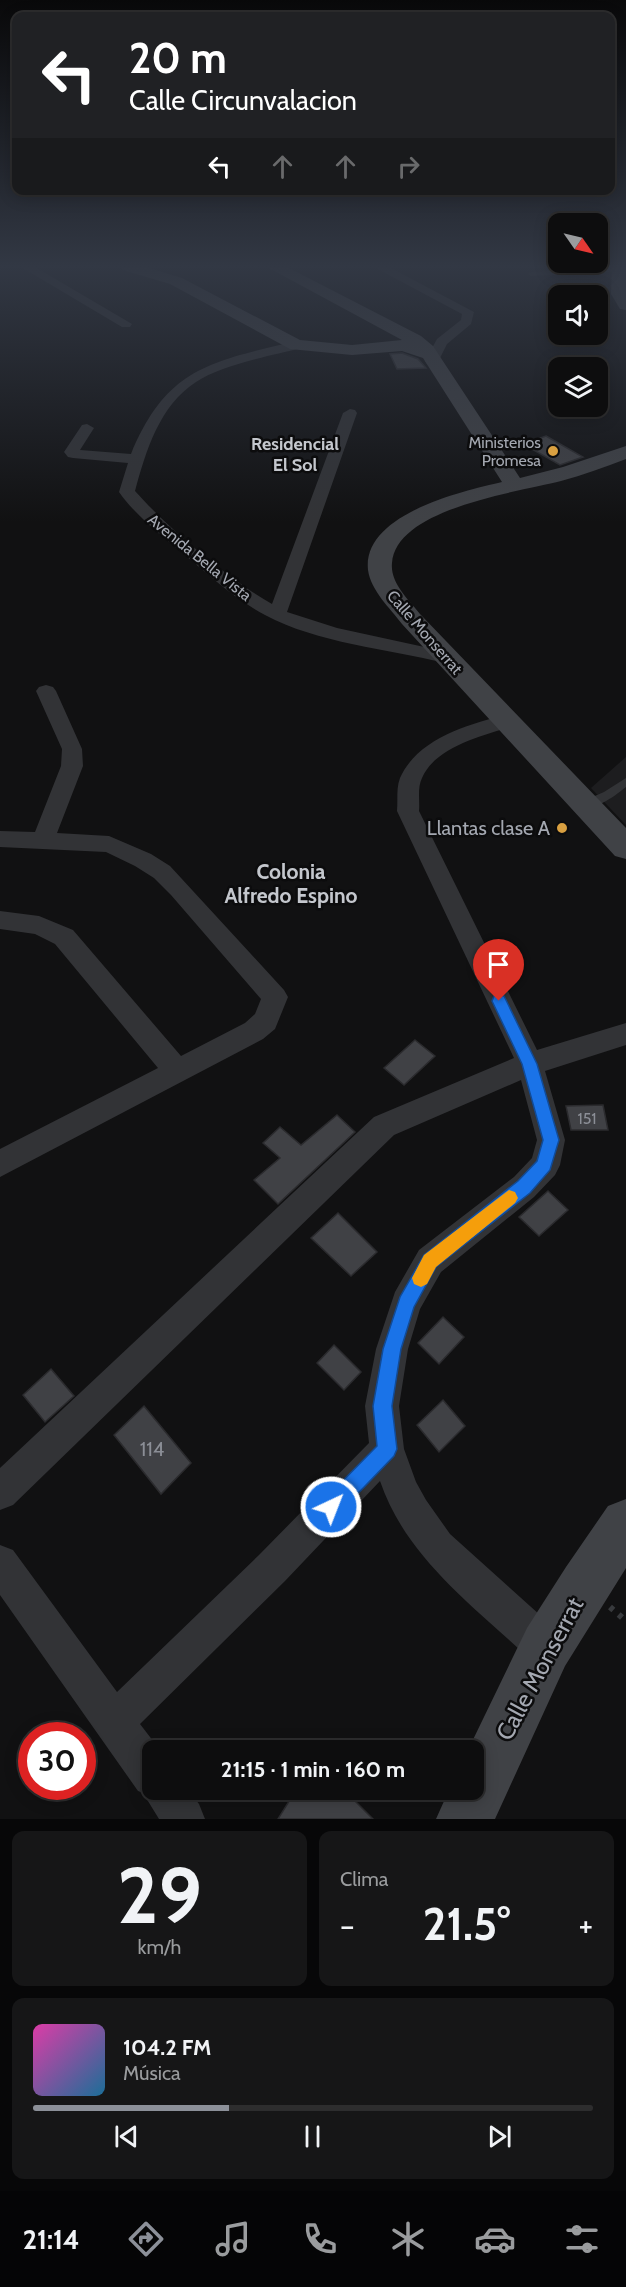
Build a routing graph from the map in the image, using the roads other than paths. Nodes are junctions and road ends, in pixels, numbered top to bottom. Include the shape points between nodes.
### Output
1 (271, 352) edge
2 (420, 352) edge
3 (437, 352) edge
4 (432, 361) junction
5 (350, 413) dead end
6 (87, 428) dead end
7 (626, 452) edge
8 (135, 459) junction
9 (515, 486) junction
10 (277, 614) junction
11 (411, 619) junction
12 (375, 640) junction
13 (445, 657) junction
14 (46, 691) dead end
15 (507, 721) junction
16 (626, 783) edge
17 (585, 805) junction
18 (0, 839) edge
19 (43, 841) junction
20 (626, 848) edge
21 (0, 920) edge
22 (626, 1034) edge
23 (530, 1064) junction
24 (177, 1071) junction
25 (0, 1164) edge
26 (387, 1449) junction
27 (0, 1492) edge
28 (626, 1524) edge
29 (0, 1563) edge
30 (546, 1647) junction
31 (114, 1722) junction
32 (142, 1761) edge
33 (170, 1800) edge
34 (473, 1815) edge
35 (184, 1819) edge

1 - 8 street, Avenida Bella Vista via 217,367 189,380 165,401
2 - 4 street
3 - 4 street
4 - 9 street
5 - 10 street
6 - 8 street via 73,454
7 - 9 street, Calle Monserrat
8 - 10 street, Avenida Bella Vista via 127,492 149,518 249,598
9 - 11 street, Calle Monserrat via 423,513 395,531 384,544 380,569 386,588
10 - 12 street, Avenida Bella Vista via 295,622
11 - 12 street via 397,632
11 - 13 street, Calle Monserrat
12 - 13 street, Avenida Bella Vista
13 - 15 street, Calle Monserrat
14 - 19 street via 72,749 72,766
15 - 17 street, Calle Monserrat
15 - 23 street via 459,737 420,764 410,780 408,811
16 - 17 lane
17 - 20 street, Calle Monserrat
18 - 19 street
19 - 24 street via 109,844 162,872 275,998 266,1021 254,1031
21 - 24 street via 39,926 64,938
22 - 23 street
23 - 26 street via 551,1140 544,1165 524,1187 430,1261 406,1303 392,1349 382,1406
23 - 27 street via 384,1126
24 - 25 street
26 - 30 street via 401,1490 437,1547
26 - 31 street via 272,1569
28 - 30 street, Calle Monserrat
29 - 31 street
30 - 34 street, Calle Monserrat
31 - 32 street
33 - 35 street

